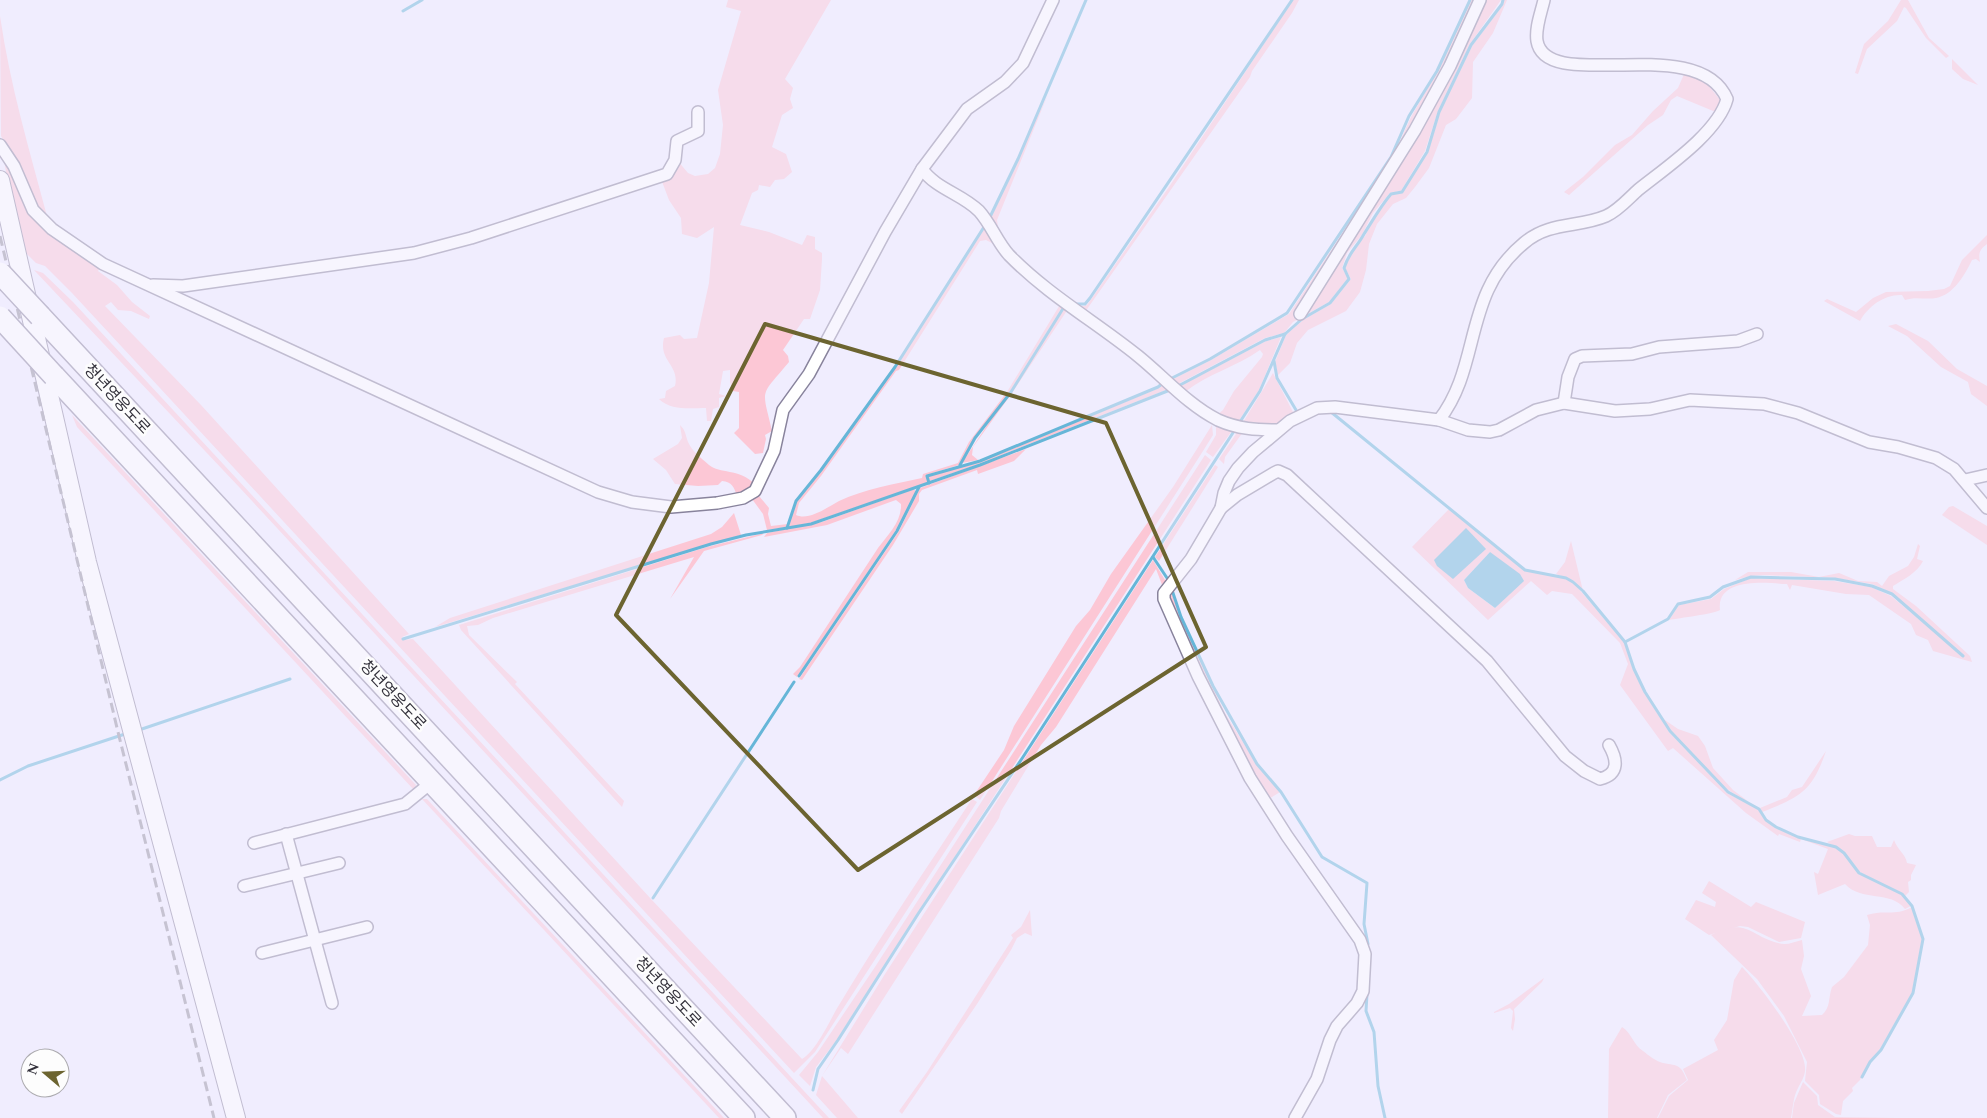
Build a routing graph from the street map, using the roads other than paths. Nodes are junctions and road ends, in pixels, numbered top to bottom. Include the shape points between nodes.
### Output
1 (1053, 0) edge
2 (1480, 0) edge
3 (1544, 0) edge
4 (698, 112) dead end
5 (0, 145) edge
6 (922, 169) junction
7 (0, 180) edge
8 (0, 273) edge
9 (149, 285) junction
10 (1300, 314) dead end
11 (0, 318) edge
12 (1756, 334) dead end
13 (1564, 403) junction
14 (1439, 420) junction
15 (1278, 430) junction
16 (1987, 475) edge
17 (1965, 480) junction
18 (1221, 508) junction
19 (1987, 508) edge
20 (1609, 745) dead end
21 (432, 782) junction
22 (286, 834) junction
23 (254, 843) dead end
24 (339, 863) dead end
25 (297, 873) junction
26 (244, 886) dead end
27 (367, 927) dead end
28 (315, 940) junction
29 (262, 953) dead end
30 (332, 1003) dead end
31 (236, 1118) edge
32 (744, 1118) edge
33 (785, 1118) edge
34 (1295, 1118) edge

1 - 6 street via 1023,63 1005,82 967,109
2 - 10 street via 1450,66 1415,130
3 - 14 street via 1537,43 1555,62 1569,65 1650,64 1695,70 1718,85 1727,99 1726,105 1689,149 1608,216 1540,232 1513,253 1483,297 1461,376 1448,408
4 - 9 street via 698,131 677,141 675,160 667,174 471,238 367,261 184,286
5 - 9 street via 14,166 33,210 52,229 103,264
6 - 9 street via 809,374 783,410 774,451 755,491 743,498 717,503 654,506 591,489
6 - 15 street via 928,178 981,213 1008,254 1021,266 1209,415 1244,429
7 - 31 main road via 88,562
8 - 33 highway, 청년영웅도로, bridge
11 - 21 highway, 청년영웅도로, bridge
12 - 13 street via 1738,341 1659,347 1632,354 1582,356 1575,359 1568,377
13 - 14 street via 1536,410 1490,432 1468,430
13 - 17 street via 1615,412 1650,409 1690,400 1764,404 1798,413 1870,442 1936,458
14 - 15 street via 1335,407 1317,408
15 - 18 street via 1238,468 1224,493
16 - 17 street
17 - 19 street
18 - 20 street via 1274,473 1287,475 1487,662 1565,756 1600,779 1611,774 1616,764
18 - 34 street via 1191,559 1164,593 1167,608 1250,778 1360,940 1365,954 1363,991 1333,1033 1317,1079
21 - 22 street via 405,804
21 - 32 highway, 청년영웅도로
22 - 23 street
22 - 25 street
24 - 25 street
25 - 26 street
25 - 28 street
27 - 28 street
28 - 29 street
28 - 30 street

